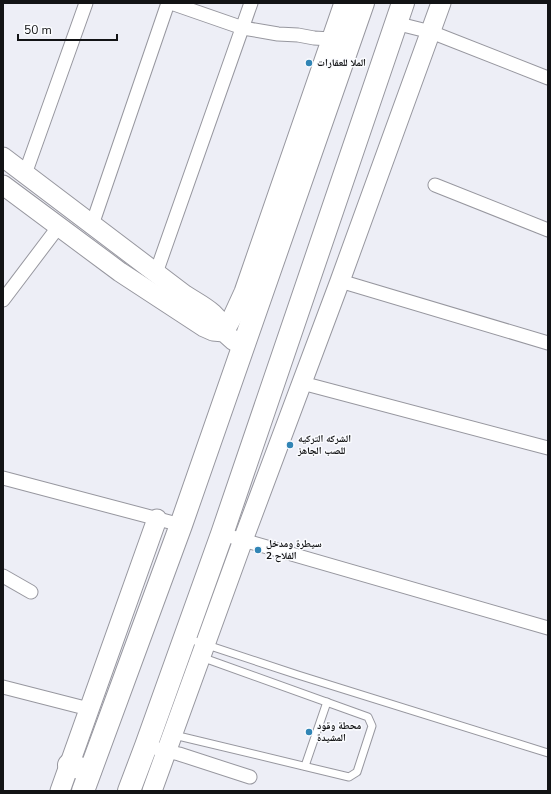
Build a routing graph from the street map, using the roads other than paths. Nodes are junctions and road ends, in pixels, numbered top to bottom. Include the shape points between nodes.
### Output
1 (86, 3) edge
2 (168, 3) edge
3 (171, 3) edge
4 (252, 3) edge
5 (344, 3) edge
6 (363, 3) edge
7 (441, 3) edge
8 (399, 13) edge
9 (243, 28) junction
10 (431, 32) junction
11 (331, 39) junction
12 (548, 78) edge
13 (3, 157) edge
14 (25, 174) junction
15 (3, 185) edge
16 (435, 185) dead end
17 (92, 224) junction
18 (59, 226) junction
19 (548, 230) edge
20 (156, 273) junction
21 (340, 281) junction
22 (3, 300) edge
23 (224, 332) junction
24 (548, 343) edge
25 (242, 348) junction
26 (302, 382) junction
27 (548, 448) edge
28 (3, 478) edge
29 (157, 519) junction
30 (181, 525) junction
31 (222, 534) junction
32 (242, 540) junction
33 (3, 576) edge
34 (31, 592) dead end
35 (548, 628) edge
36 (185, 638) junction
37 (203, 651) junction
38 (3, 687) edge
39 (327, 702) junction
40 (89, 709) junction
41 (162, 744) junction
42 (548, 753) edge
43 (69, 765) junction
44 (305, 766) junction
45 (250, 777) dead end
46 (86, 781) edge
47 (60, 791) edge
48 (129, 791) edge
49 (152, 791) edge

1 - 14 street
2 - 17 street
3 - 9 street
4 - 9 street
5 - 11 street
6 - 25 highway
7 - 10 street
8 - 10 street
8 - 31 highway
9 - 11 street
9 - 20 street
10 - 12 street
10 - 21 street
11 - 23 street via 244,292
13 - 14 street
14 - 17 street
15 - 18 street
16 - 19 street
17 - 20 street
18 - 22 street
18 - 23 street via 120,272 197,323 213,331
20 - 23 street via 217,317
21 - 24 street
21 - 26 street
23 - 25 street
25 - 30 highway
26 - 27 street
26 - 32 street
28 - 29 street
29 - 30 street
29 - 40 street
30 - 46 highway
31 - 32 street
31 - 36 highway
32 - 35 street
32 - 37 street
33 - 34 street
36 - 37 lane
36 - 41 highway
37 - 39 lane
37 - 41 street
37 - 42 lane via 298,675
38 - 40 street
39 - 44 lane
39 - 44 lane via 371,721 372,726 357,772 349,777
40 - 43 street
41 - 44 lane
41 - 45 street
41 - 48 highway
41 - 49 street
43 - 46 highway
43 - 47 street

